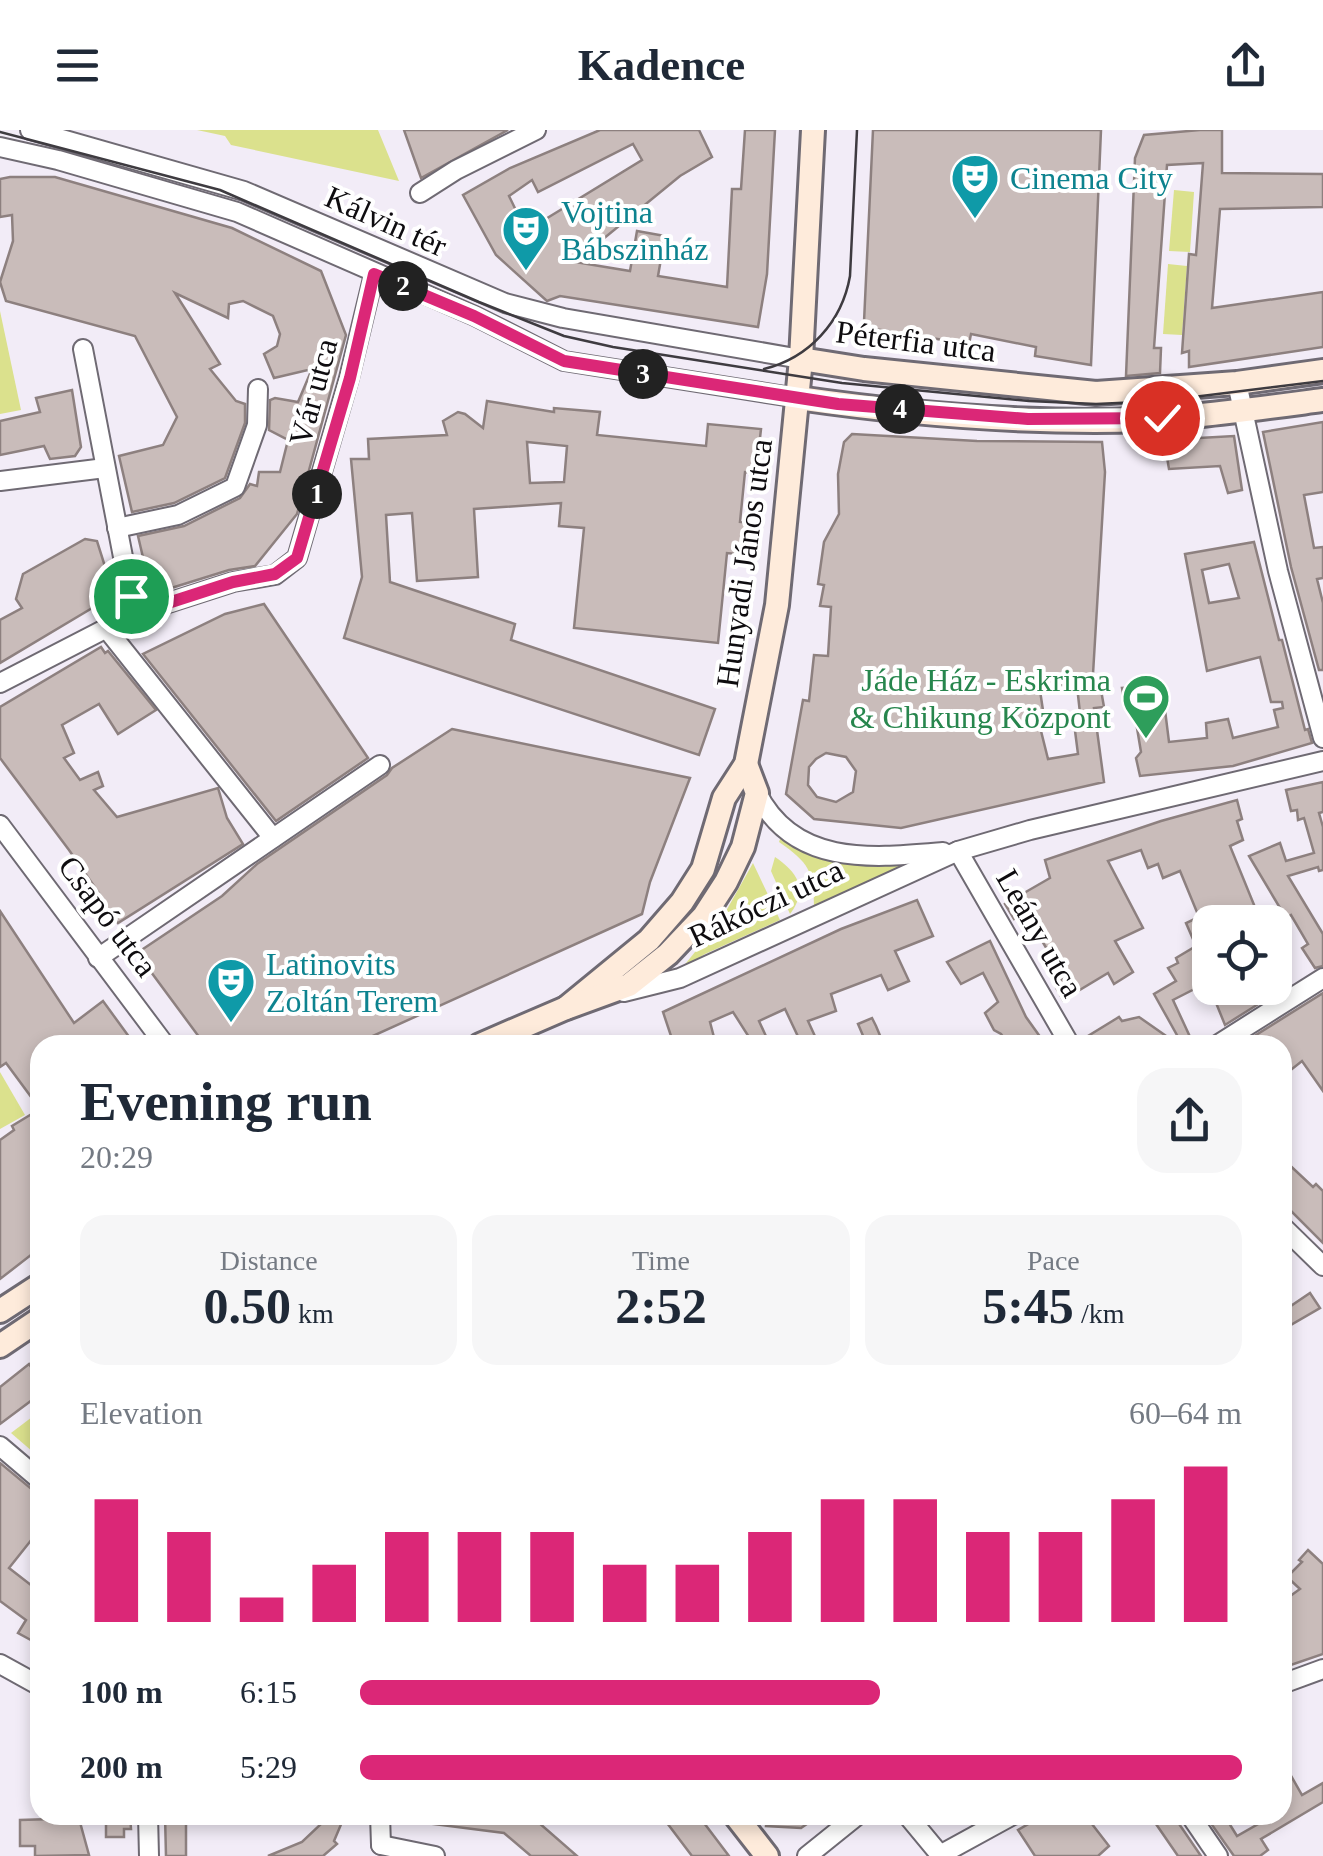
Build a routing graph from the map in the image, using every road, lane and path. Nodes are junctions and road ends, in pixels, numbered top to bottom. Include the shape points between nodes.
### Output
1 (30, 130) edge
2 (536, 130) edge
3 (813, 130) edge
4 (63, 134) edge
5 (0, 147) edge
6 (58, 160) junction
7 (244, 191) junction
8 (420, 193) dead end
9 (237, 212) junction
10 (374, 274) junction
11 (505, 304) joint
12 (83, 349) dead end
13 (551, 352) joint
14 (801, 359) junction
15 (1323, 370) edge
16 (1237, 383) junction
17 (258, 389) dead end
18 (798, 398) junction
19 (1323, 400) edge
20 (1244, 411) junction
21 (104, 468) junction
22 (0, 482) edge
23 (118, 528) junction
24 (134, 614) junction
25 (106, 628) junction
26 (0, 682) edge
27 (1323, 738) edge
28 (1323, 761) edge
29 (746, 764) junction
30 (380, 765) dead end
31 (757, 793) junction
32 (0, 825) edge
33 (272, 838) junction
34 (958, 851) junction
35 (649, 940) joint
36 (98, 958) junction
37 (1323, 978) edge
38 (596, 999) junction
39 (566, 1008) junction
40 (158, 1035) edge
41 (503, 1035) edge
42 (1064, 1035) edge
43 (1233, 1035) edge
44 (1292, 1236) edge
45 (1323, 1266) edge
46 (30, 1291) edge
47 (0, 1310) edge
48 (30, 1326) edge
49 (0, 1346) edge
50 (0, 1446) edge
51 (30, 1472) edge
52 (0, 1664) edge
53 (1323, 1668) edge
54 (30, 1680) edge
55 (1292, 1680) edge
56 (148, 1825) edge
57 (379, 1825) edge
58 (742, 1825) edge
59 (846, 1825) edge
60 (915, 1825) edge
61 (995, 1825) edge
62 (1197, 1825) edge
63 (375, 1851) edge
64 (149, 1856) edge
65 (435, 1856) edge
66 (767, 1856) edge
67 (807, 1856) edge
68 (941, 1856) edge
69 (1218, 1856) edge

1 - 4 street, Kálvin tér
2 - 8 street
3 - 14 street, Hunyadi János utca
4 - 6 street
4 - 7 street, Kálvin tér
5 - 6 street, Kálvin tér
6 - 9 street, Kálvin tér
7 - 9 street
7 - 11 street, Kálvin tér
9 - 10 street, Kálvin tér
10 - 13 street, Kálvin tér
10 - 24 street, Vár utca via 297,558 275,574
11 - 14 street, Péterfia utca
12 - 21 street
13 - 18 street, Péterfia utca via 564,361
14 - 16 street, Péterfia utca via 1096,393
14 - 18 street, Hunyadi János utca
15 - 16 street, Péterfia utca
16 - 20 street
17 - 23 street via 257,424 235,486 178,515
18 - 20 street, Péterfia utca via 1028,419
18 - 29 street, Hunyadi János utca via 777,605
19 - 20 street, Péterfia utca
20 - 27 street
21 - 22 street
21 - 23 street
23 - 24 street
24 - 25 street, Vár utca
25 - 26 street, Vár utca
25 - 33 street
28 - 34 street, Rákóczi utca
29 - 31 street
29 - 35 street, Hunyadi János utca via 724,798 703,869
30 - 33 street
31 - 34 street, Rákóczi utca via 788,831 842,855
31 - 38 street, Rákóczi utca via 743,847 704,916 629,985
32 - 36 street, Csapó utca
33 - 36 street
34 - 38 street, Rákóczi utca via 680,978
34 - 42 street, Leány utca
35 - 39 street, Rákóczi utca
36 - 40 street, Csapó utca
37 - 43 street
38 - 39 street, Rákóczi utca
39 - 41 street, Rákóczi utca
44 - 45 street
46 - 47 street
48 - 49 street
50 - 51 street
52 - 54 street
53 - 55 street
56 - 64 street
57 - 63 street
58 - 66 street
59 - 67 street
60 - 68 street
61 - 68 street
62 - 69 street
63 - 65 street

